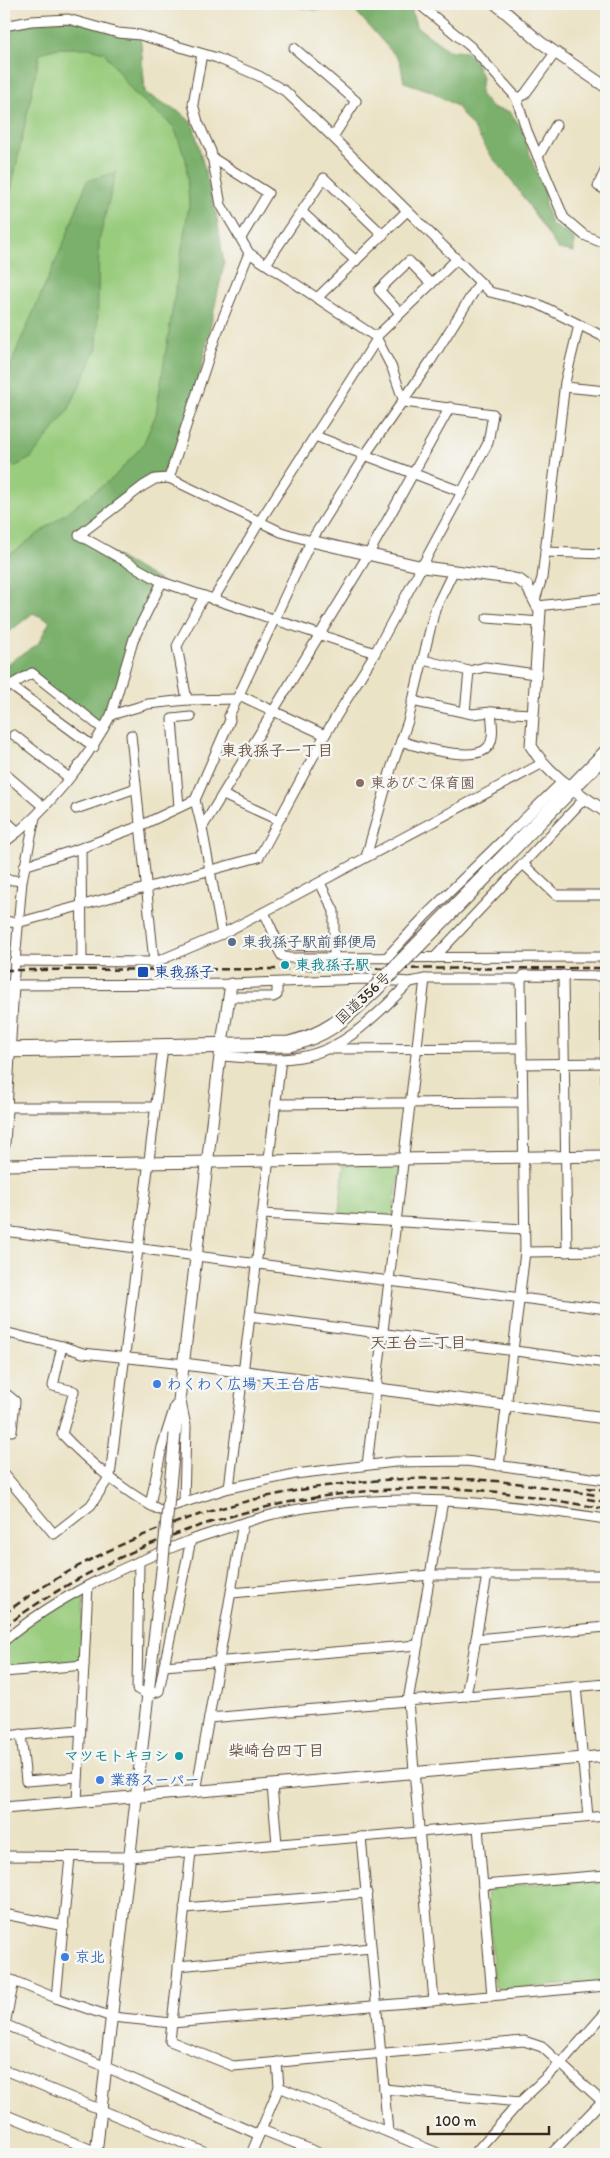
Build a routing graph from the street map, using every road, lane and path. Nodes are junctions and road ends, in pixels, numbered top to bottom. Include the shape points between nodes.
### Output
1 (419, 4) edge
2 (496, 4) edge
3 (4, 26) edge
4 (294, 48) dead end
5 (555, 53) junction
6 (202, 54) junction
7 (606, 87) edge
8 (517, 100) junction
9 (556, 125) dead end
10 (333, 137) junction
11 (211, 157) junction
12 (538, 157) junction
13 (606, 169) edge
14 (606, 190) edge
15 (407, 211) junction
16 (302, 212) junction
17 (383, 235) junction
18 (241, 238) junction
19 (606, 240) edge
20 (248, 253) junction
21 (456, 260) junction
22 (356, 261) junction
23 (266, 264) junction
24 (480, 282) junction
25 (431, 284) junction
26 (318, 298) junction
27 (400, 313) junction
28 (579, 326) junction
29 (376, 338) junction
30 (606, 338) edge
31 (565, 387) junction
32 (606, 391) edge
33 (404, 402) junction
34 (450, 407) junction
35 (315, 436) junction
36 (365, 455) junction
37 (412, 473) junction
38 (169, 478) junction
39 (462, 492) junction
40 (260, 521) junction
41 (312, 541) junction
42 (545, 552) junction
43 (606, 554) edge
44 (368, 555) junction
45 (422, 567) junction
46 (453, 572) junction
47 (162, 582) junction
48 (204, 596) junction
49 (606, 598) edge
50 (213, 600) junction
51 (537, 603) junction
52 (487, 618) dead end
53 (274, 620) junction
54 (540, 622) junction
55 (319, 634) junction
56 (375, 653) junction
57 (423, 660) junction
58 (469, 671) junction
59 (535, 674) junction
60 (7, 687) edge
61 (238, 697) junction
62 (186, 700) junction
63 (412, 701) junction
64 (273, 711) junction
65 (464, 712) junction
66 (491, 712) junction
67 (532, 714) junction
68 (111, 715) junction
69 (191, 717) dead end
70 (103, 729) junction
71 (14, 735) dead end
72 (131, 735) dead end
73 (325, 736) junction
74 (400, 741) junction
75 (94, 747) junction
76 (606, 753) edge
77 (543, 763) junction
78 (4, 773) edge
79 (68, 778) junction
80 (567, 786) junction
81 (136, 788) junction
82 (223, 795) junction
83 (585, 798) junction
84 (195, 800) junction
85 (44, 806) junction
86 (179, 807) junction
87 (76, 809) dead end
88 (606, 812) edge
89 (35, 817) junction
90 (4, 819) edge
91 (278, 820) junction
92 (140, 826) junction
93 (202, 828) junction
94 (18, 832) junction
95 (4, 844) edge
96 (81, 848) junction
97 (366, 857) junction
98 (523, 864) junction
99 (24, 866) junction
100 (210, 871) junction
101 (4, 879) edge
102 (22, 881) junction
103 (320, 883) junction
104 (146, 889) junction
105 (606, 895) edge
106 (82, 906) junction
107 (264, 912) junction
108 (4, 921) edge
109 (17, 923) junction
110 (222, 934) junction
111 (279, 945) junction
112 (334, 946) junction
113 (606, 956) edge
114 (386, 958) junction
115 (434, 958) junction
116 (334, 959) junction
117 (14, 961) junction
118 (82, 962) junction
119 (154, 962) junction
120 (563, 975) junction
121 (605, 976) edge
122 (521, 978) junction
123 (426, 979) junction
124 (410, 982) junction
125 (277, 983) junction
126 (231, 984) junction
127 (8, 985) edge
128 (229, 998) junction
129 (162, 1047) junction
130 (522, 1048) junction
131 (325, 1049) junction
132 (6, 1050) edge
133 (417, 1050) junction
134 (221, 1051) junction
135 (281, 1059) junction
136 (606, 1063) edge
137 (522, 1064) junction
138 (564, 1064) junction
139 (606, 1082) edge
140 (522, 1102) junction
141 (410, 1103) junction
142 (276, 1104) junction
143 (5, 1107) edge
144 (155, 1107) junction
145 (4, 1146) edge
146 (606, 1156) edge
147 (566, 1157) junction
148 (523, 1158) junction
149 (403, 1160) junction
150 (208, 1162) junction
151 (269, 1162) junction
152 (149, 1163) junction
153 (4, 1165) edge
154 (262, 1214) junction
155 (396, 1222) junction
156 (525, 1229) junction
157 (4, 1231) edge
158 (139, 1248) junction
159 (606, 1251) edge
160 (525, 1252) junction
161 (567, 1252) junction
162 (197, 1256) junction
163 (256, 1264) junction
164 (388, 1281) junction
165 (520, 1298) junction
166 (606, 1309) edge
167 (250, 1316) junction
168 (5, 1333) edge
169 (382, 1334) junction
170 (4, 1345) edge
171 (62, 1346) junction
172 (514, 1351) junction
173 (125, 1358) junction
174 (606, 1363) edge
175 (184, 1364) junction
176 (244, 1371) junction
177 (375, 1388) junction
178 (4, 1392) edge
179 (179, 1396) junction
180 (507, 1405) junction
181 (606, 1418) edge
182 (4, 1430) edge
183 (367, 1465) junction
184 (499, 1466) junction
185 (4, 1474) edge
186 (110, 1476) junction
187 (606, 1480) edge
188 (229, 1488) junction
189 (443, 1500) junction
190 (184, 1502) junction
191 (150, 1505) junction
192 (606, 1519) edge
193 (244, 1523) junction
194 (191, 1540) junction
195 (139, 1561) junction
196 (430, 1575) junction
197 (487, 1575) junction
198 (606, 1575) edge
199 (88, 1586) junction
200 (232, 1593) junction
201 (606, 1627) edge
202 (476, 1639) junction
203 (4, 1641) edge
204 (418, 1645) junction
205 (219, 1661) junction
206 (84, 1665) junction
207 (164, 1666) junction
208 (4, 1672) edge
209 (606, 1684) edge
210 (576, 1686) junction
211 (148, 1695) junction
212 (466, 1696) junction
213 (408, 1701) junction
214 (209, 1718) junction
215 (80, 1730) junction
216 (22, 1734) junction
217 (4, 1736) edge
218 (606, 1756) edge
219 (582, 1758) junction
220 (414, 1773) junction
221 (78, 1777) junction
222 (272, 1785) junction
223 (196, 1792) junction
224 (136, 1797) junction
225 (77, 1802) junction
226 (4, 1808) edge
227 (606, 1816) edge
228 (588, 1817) junction
229 (478, 1827) junction
230 (420, 1832) junction
231 (361, 1837) junction
232 (277, 1844) junction
233 (191, 1852) junction
234 (4, 1856) edge
235 (70, 1857) junction
236 (129, 1857) junction
237 (606, 1875) edge
238 (483, 1885) junction
239 (367, 1893) junction
240 (184, 1908) junction
241 (4, 1914) edge
242 (64, 1926) junction
243 (371, 1948) junction
244 (178, 1966) junction
245 (4, 1977) edge
246 (14, 1981) junction
247 (606, 1986) edge
248 (492, 1996) junction
249 (56, 1998) junction
250 (434, 2001) junction
251 (377, 2006) junction
252 (606, 2012) edge
253 (112, 2017) junction
254 (172, 2023) junction
255 (4, 2026) edge
256 (381, 2054) junction
257 (277, 2062) junction
258 (561, 2063) junction
259 (106, 2067) junction
260 (4, 2070) edge
261 (279, 2087) junction
262 (384, 2089) junction
263 (605, 2101) edge
264 (520, 2102) junction
265 (101, 2110) junction
266 (4, 2114) edge
267 (260, 2132) junction
268 (388, 2132) junction
269 (98, 2153) edge
270 (209, 2154) edge
271 (252, 2154) edge
272 (322, 2154) edge
273 (440, 2154) edge
274 (474, 2154) edge
275 (551, 2154) edge

1 - 8 street via 471,47
2 - 5 street
3 - 6 street via 68,20 118,33 140,35
4 - 10 street via 356,101
5 - 7 street
5 - 8 street
6 - 10 street via 234,65 285,91
6 - 11 street via 193,104
8 - 12 street
9 - 12 street
10 - 15 street
11 - 18 street via 221,205
11 - 18 street via 268,193
12 - 19 street via 564,218 584,235
13 - 14 street via 598,186
15 - 17 street
15 - 21 street
16 - 17 street via 324,178
16 - 22 street
16 - 23 street
17 - 22 street
18 - 20 street
20 - 23 street
20 - 38 street via 212,346
21 - 24 street
21 - 25 street
22 - 26 street
23 - 26 street
24 - 28 street via 490,292 530,301
24 - 33 street
25 - 27 street
25 - 27 street via 409,261 380,290
26 - 29 street
27 - 29 street
28 - 30 street
28 - 31 street
29 - 33 street via 392,368
29 - 35 street
31 - 32 street
31 - 42 street
33 - 34 street
33 - 36 street
34 - 37 street
34 - 39 street via 493,414 488,443
35 - 36 street
35 - 40 street
36 - 37 street
36 - 41 street
37 - 39 street
37 - 44 street
38 - 40 street
38 - 47 street via 156,479 143,486 79,535
39 - 45 street
40 - 41 street
40 - 50 street
41 - 44 street
41 - 53 street
42 - 43 street
42 - 51 street
44 - 45 street
44 - 55 street
45 - 46 street
45 - 56 street
46 - 51 street via 519,580 527,586
46 - 57 street via 435,609
47 - 48 street
47 - 68 street via 134,638
48 - 50 street
48 - 62 street via 177,646
49 - 51 street
50 - 53 street
51 - 54 street
52 - 54 street
53 - 55 street
53 - 61 street
54 - 59 street
55 - 56 street
55 - 64 street
56 - 73 street
57 - 58 street
57 - 63 street
58 - 59 street via 485,667
58 - 65 street
59 - 67 street
60 - 70 street via 32,673
60 - 75 street
61 - 62 street
61 - 64 street
61 - 84 street
62 - 68 street via 148,704
63 - 65 street
63 - 74 street
64 - 73 street
64 - 82 street
65 - 66 street
66 - 67 street
66 - 74 street via 491,743 477,753 427,750
67 - 77 street via 531,746
68 - 70 street
69 - 86 street via 172,719
70 - 75 street
71 - 79 street
72 - 81 street
73 - 91 street
74 - 97 street
75 - 79 street
76 - 80 highway, 国道356号
77 - 80 street
77 - 97 street
78 - 85 street
79 - 85 street
80 - 83 street
80 - 114 street via 427,914
80 - 134 highway, 国道356号, bridge via 417,946 341,1021 316,1036 288,1044
81 - 87 street
81 - 92 street
82 - 91 street
82 - 93 street
83 - 88 street
83 - 98 street
84 - 86 street
84 - 93 street
85 - 89 street
86 - 92 street
89 - 94 street
89 - 99 street
90 - 94 street
91 - 100 street via 259,857
92 - 96 street
92 - 104 street
93 - 100 street
94 - 95 street
96 - 99 street
96 - 106 street
97 - 103 street
98 - 105 street via 556,895
98 - 115 street
99 - 102 street
100 - 104 street
100 - 110 street
101 - 102 street
102 - 109 street
103 - 107 street
103 - 112 street via 334,910
104 - 106 street
104 - 119 street
106 - 109 street
106 - 118 street
107 - 110 street
107 - 111 street
108 - 109 street
109 - 117 street
110 - 119 street
111 - 112 street
111 - 116 street via 282,956 289,958
112 - 116 street
113 - 115 street
114 - 115 street
114 - 116 street
117 - 118 street
117 - 127 street
118 - 119 street
120 - 121 street
120 - 122 street via 524,975
120 - 138 street
121 - 136 street
122 - 123 street
122 - 130 street
123 - 124 street
123 - 133 street
124 - 125 street via 364,979
124 - 131 street via 362,1028
125 - 126 street
125 - 128 street via 277,995 273,997
126 - 127 street
126 - 128 street
127 - 132 street
128 - 134 street
129 - 132 highway, 国道356号
129 - 134 highway, 国道356号
129 - 144 street
130 - 133 street
130 - 137 street
131 - 133 street
131 - 135 street
132 - 143 street
133 - 141 street
134 - 135 street
134 - 150 street
135 - 142 street
136 - 138 street
136 - 139 street
137 - 138 street
137 - 140 street
138 - 147 street
140 - 141 street
140 - 148 street
141 - 142 street
141 - 149 street
142 - 151 street
143 - 144 street
143 - 145 street
144 - 152 street
146 - 147 street
147 - 148 street
147 - 161 street
148 - 149 street
148 - 156 street
149 - 151 street
149 - 155 street
150 - 151 street
150 - 152 street
150 - 162 street
151 - 154 street
152 - 153 street
152 - 158 street
154 - 155 street
154 - 163 street
155 - 156 street
155 - 164 street
156 - 160 street
157 - 158 street
158 - 162 street
158 - 173 street
159 - 161 street
160 - 161 street
160 - 165 street
162 - 163 street
162 - 175 street
163 - 164 street
163 - 167 street
164 - 165 street
164 - 169 street
165 - 166 street
165 - 172 street
167 - 169 street
167 - 176 street
168 - 170 street
168 - 171 street
169 - 172 street
169 - 177 street
171 - 173 street via 83,1353
171 - 186 street via 53,1386 74,1391 62,1434
172 - 174 street
172 - 180 street
173 - 175 street
173 - 186 street
175 - 176 street
175 - 179 street
176 - 177 street
176 - 188 street
177 - 180 street
177 - 183 street
178 - 182 street via 15,1401 12,1431
179 - 190 street via 186,1426
179 - 191 street via 162,1447
179 - 211 street, bridge
180 - 181 street
180 - 184 street
183 - 184 street via 466,1462
183 - 188 street via 295,1474
184 - 187 street
185 - 186 street via 54,1534 91,1504
186 - 191 street
188 - 190 street
189 - 192 street
189 - 193 street via 329,1504
189 - 196 street
190 - 191 street via 160,1510
193 - 194 street
193 - 200 street
194 - 195 street
194 - 207 street
195 - 199 street
195 - 211 street via 138,1689
196 - 197 street
196 - 200 street
196 - 204 street
197 - 198 street
197 - 202 street
199 - 203 street via 21,1626
199 - 206 street
200 - 205 street
201 - 202 street
202 - 212 street
204 - 205 street
204 - 213 street
205 - 207 street
205 - 214 street
206 - 208 street
206 - 215 street
207 - 211 street via 159,1691
209 - 210 street
210 - 212 street
210 - 219 street
211 - 224 street
212 - 213 street
213 - 214 street
213 - 220 street
214 - 223 street
215 - 216 street
215 - 221 street
216 - 217 street
216 - 221 street via 26,1781
218 - 219 street
219 - 220 street
219 - 228 street
220 - 222 street
220 - 230 street
221 - 225 street
222 - 223 street
222 - 232 street
223 - 224 street
224 - 225 street
224 - 236 street
225 - 226 street
227 - 228 street
228 - 229 street
229 - 230 street
229 - 238 street
230 - 231 street
230 - 250 street
231 - 232 street
231 - 239 street
232 - 233 street
233 - 236 street
233 - 240 street
234 - 235 street
235 - 236 street
235 - 242 street
236 - 253 street
237 - 238 street
238 - 248 street
239 - 240 street
239 - 243 street
240 - 244 street
241 - 242 street
242 - 249 street
243 - 244 street
243 - 251 street
244 - 254 street
245 - 246 street
246 - 249 street
246 - 255 street
247 - 248 street
248 - 250 street
249 - 253 street
250 - 251 street
251 - 254 street
251 - 256 street
252 - 258 street
253 - 254 street
253 - 259 street
254 - 257 street via 170,2040 233,2066
255 - 259 street
256 - 257 street
256 - 258 street via 524,2041 542,2047
256 - 262 street
257 - 261 street
258 - 263 street
258 - 264 street
259 - 265 street
259 - 267 street
260 - 265 street
261 - 267 street
261 - 268 street
262 - 264 street
262 - 268 street
263 - 275 street
264 - 274 street
265 - 269 street
265 - 270 street
266 - 269 street
267 - 271 street
267 - 272 street
268 - 273 street

